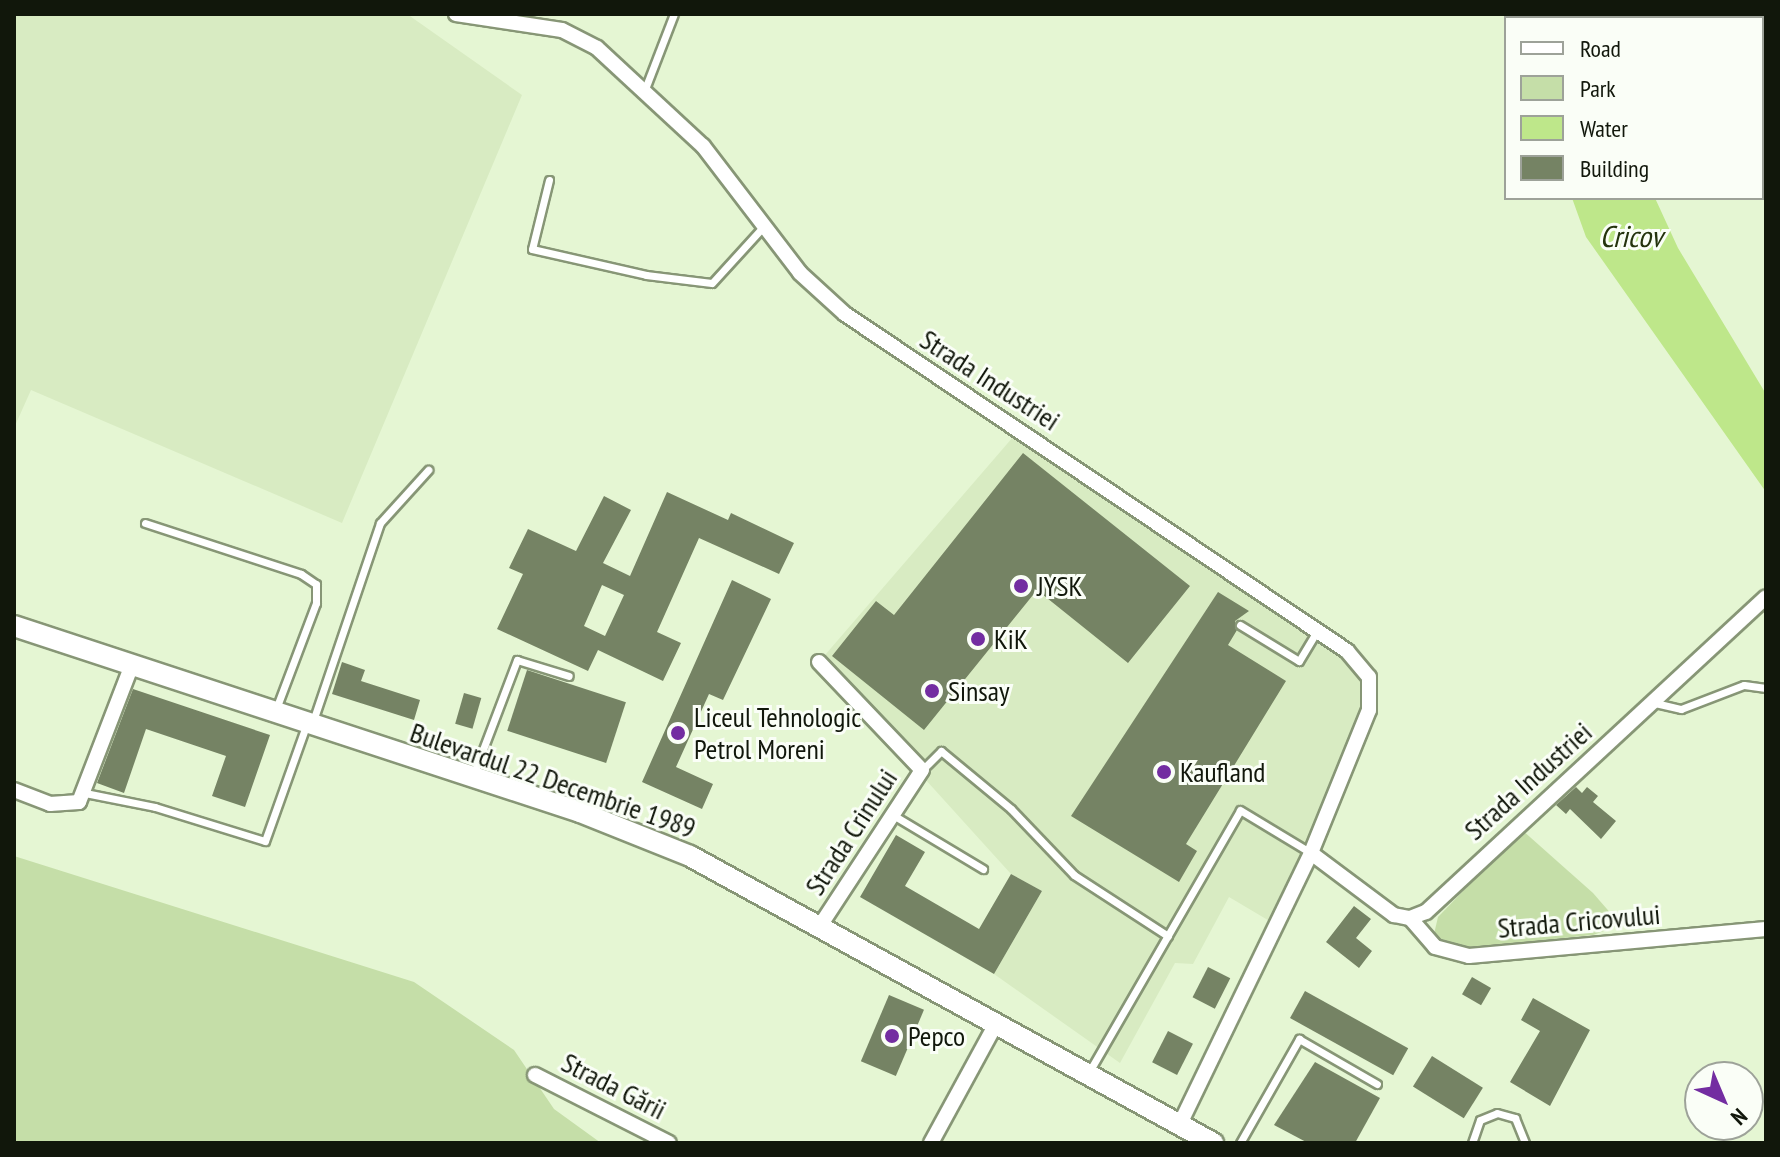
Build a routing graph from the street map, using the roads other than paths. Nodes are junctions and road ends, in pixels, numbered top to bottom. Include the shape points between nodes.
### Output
1 (456, 14) edge
2 (674, 14) edge
3 (645, 89) junction
4 (549, 180) dead end
5 (763, 227) junction
6 (428, 470) dead end
7 (145, 523) dead end
8 (1766, 597) edge
9 (1240, 625) dead end
10 (14, 626) edge
11 (1317, 631) junction
12 (819, 662) dead end
13 (131, 667) junction
14 (569, 676) dead end
15 (1766, 688) edge
16 (1655, 703) junction
17 (274, 715) junction
18 (308, 726) junction
19 (922, 770) junction
20 (472, 778) junction
21 (14, 790) edge
22 (85, 793) junction
23 (893, 815) junction
24 (1311, 853) junction
25 (983, 869) dead end
26 (1410, 918) junction
27 (820, 926) junction
28 (1766, 929) edge
29 (1168, 936) junction
30 (996, 1024) junction
31 (1088, 1074) junction
32 (535, 1075) dead end
33 (1377, 1084) dead end
34 (1180, 1124) junction
35 (669, 1143) edge
36 (931, 1143) edge
37 (1213, 1143) edge
38 (1240, 1143) edge
39 (1472, 1143) edge
40 (1525, 1143) edge

1 - 3 street, Strada Industriei via 562,30 597,48
2 - 3 lane
3 - 5 street, Strada Industriei via 727,174
4 - 5 lane via 532,249 646,275 712,283
5 - 11 street, Strada Industriei via 800,273 845,314
6 - 18 lane via 380,523
7 - 17 lane via 301,574 316,584 316,603
8 - 16 street, Strada Industriei
9 - 11 lane via 1299,661
10 - 13 main road, Bulevardul 22 Decembrie 1989
11 - 24 street, Strada Industriei via 1362,665 1372,691
12 - 19 street, Strada Crinului
13 - 17 main road, Bulevardul 22 Decembrie 1989
13 - 22 street
14 - 20 lane via 517,660
15 - 16 lane via 1744,685 1681,709
16 - 26 street, Strada Industriei via 1519,821 1434,904
17 - 18 main road, Bulevardul 22 Decembrie 1989
18 - 20 main road, Bulevardul 22 Decembrie 1989
18 - 22 lane via 265,841 155,807
19 - 23 street, Strada Crinului
19 - 29 lane via 941,751 1011,809 1074,875
20 - 27 main road, Bulevardul 22 Decembrie 1989 via 580,812 690,856
21 - 22 street via 67,807
23 - 25 lane
23 - 27 street, Strada Crinului
24 - 26 street via 1394,915
24 - 29 lane via 1240,810
24 - 34 street, Strada Industriei
26 - 28 street, Strada Cricovului via 1435,947 1469,956
27 - 30 main road, Bulevardul 22 Decembrie 1989
29 - 31 lane
30 - 31 main road, Bulevardul 22 Decembrie 1989
30 - 36 street
31 - 34 main road, Bulevardul 22 Decembrie 1989
32 - 35 street, Strada Gării
33 - 38 lane via 1299,1039
34 - 37 main road, Bulevardul 22 Decembrie 1989
39 - 40 lane via 1480,1120 1497,1113 1515,1118

